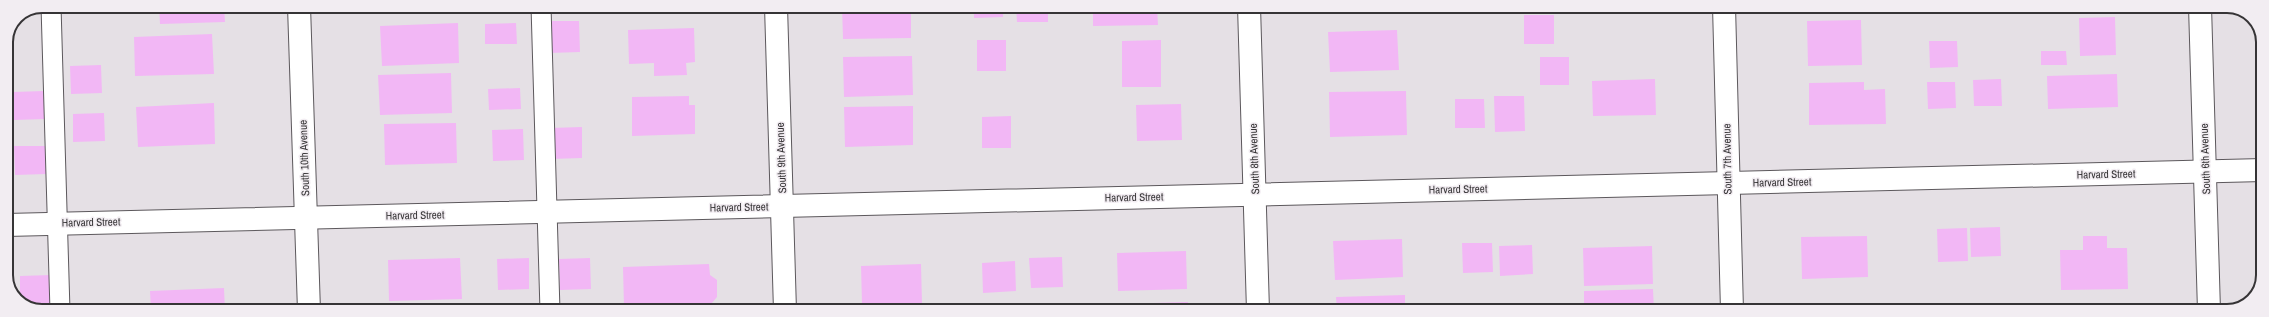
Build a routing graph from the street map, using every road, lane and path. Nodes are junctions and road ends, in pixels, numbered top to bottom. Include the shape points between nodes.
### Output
1 (51, 13) edge
2 (299, 13) edge
3 (541, 13) edge
4 (776, 13) edge
5 (1249, 13) edge
6 (1724, 13) edge
7 (2200, 13) edge
8 (2256, 170) edge
9 (2205, 172) junction
10 (1728, 183) junction
11 (1255, 194) junction
12 (782, 206) junction
13 (547, 212) junction
14 (306, 217) junction
15 (58, 223) junction
16 (13, 225) edge
17 (60, 304) edge
18 (309, 304) edge
19 (550, 304) edge
20 (785, 304) edge
21 (1258, 304) edge
22 (1732, 304) edge
23 (2209, 304) edge

1 - 15 lane
2 - 14 street, South 10th Avenue
3 - 13 lane
4 - 12 street, South 9th Avenue
5 - 11 street, South 8th Avenue
6 - 10 street, South 7th Avenue
7 - 9 street, South 6th Avenue
8 - 9 street, Harvard Street
9 - 10 street, Harvard Street
9 - 23 street, South 6th Avenue
10 - 11 street, Harvard Street
10 - 22 street, South 7th Avenue
11 - 12 street, Harvard Street
11 - 21 street, South 8th Avenue
12 - 13 street, Harvard Street
12 - 20 street, South 9th Avenue
13 - 14 street, Harvard Street
13 - 19 lane
14 - 15 street, Harvard Street
14 - 18 street, South 10th Avenue
15 - 16 street, Harvard Street
15 - 17 lane

